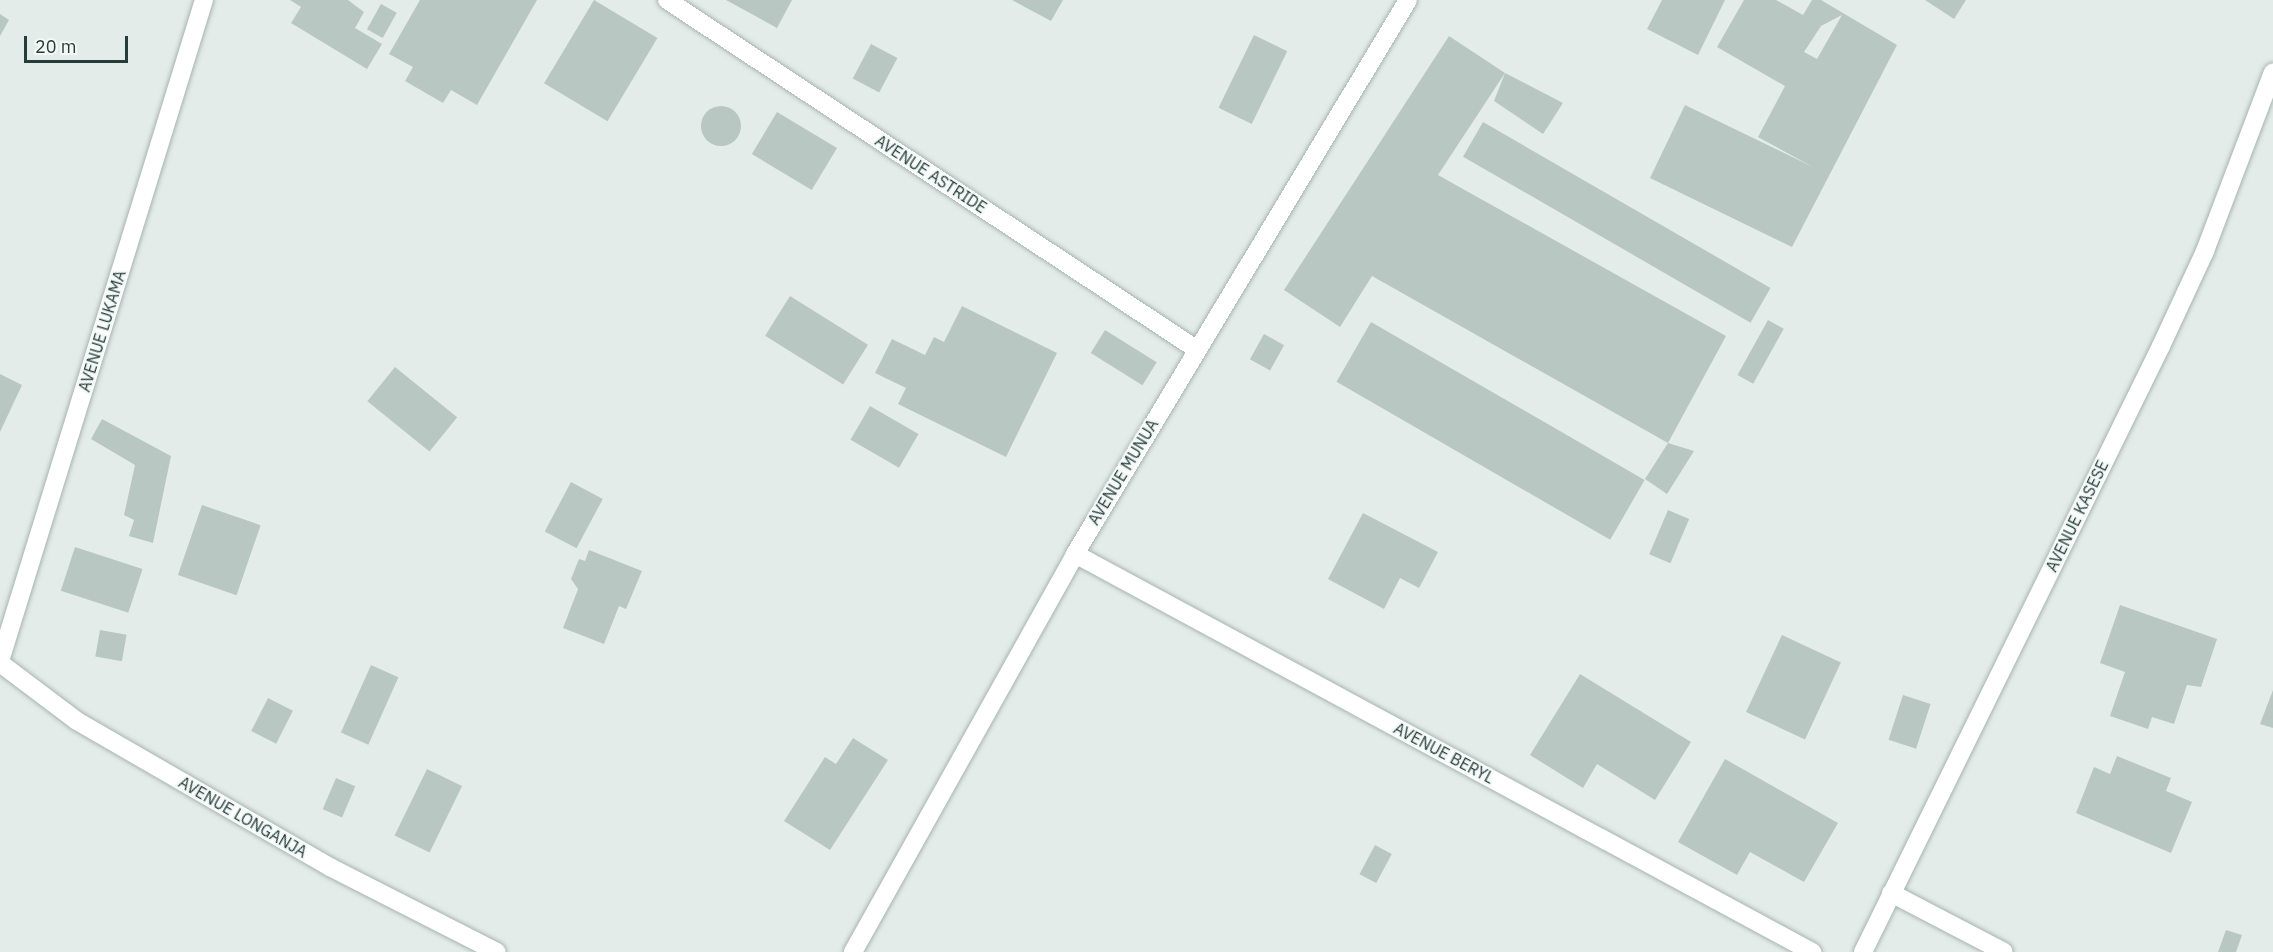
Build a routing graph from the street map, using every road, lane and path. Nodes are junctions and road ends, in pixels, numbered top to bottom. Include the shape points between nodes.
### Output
1 (204, 0) edge
2 (667, 0) edge
3 (1408, 0) edge
4 (2273, 72) edge
5 (1196, 349) junction
6 (1075, 554) junction
7 (0, 662) edge
8 (1891, 893) junction
9 (497, 952) edge
10 (853, 952) edge
11 (1812, 952) edge
12 (1863, 952) edge
13 (2004, 952) edge

1 - 7 street, AVENUE LUKAMA
2 - 5 street, AVENUE ASTRIDE
3 - 5 street, AVENUE MUNUA
4 - 8 street, AVENUE KASESE via 2205,251 2161,346
5 - 6 street, AVENUE MUNUA
6 - 10 street, AVENUE MUNUA
6 - 11 street, AVENUE BERYL
7 - 9 street, AVENUE LONGANJA via 77,722 330,867
8 - 12 street, AVENUE KASESE
8 - 13 street

